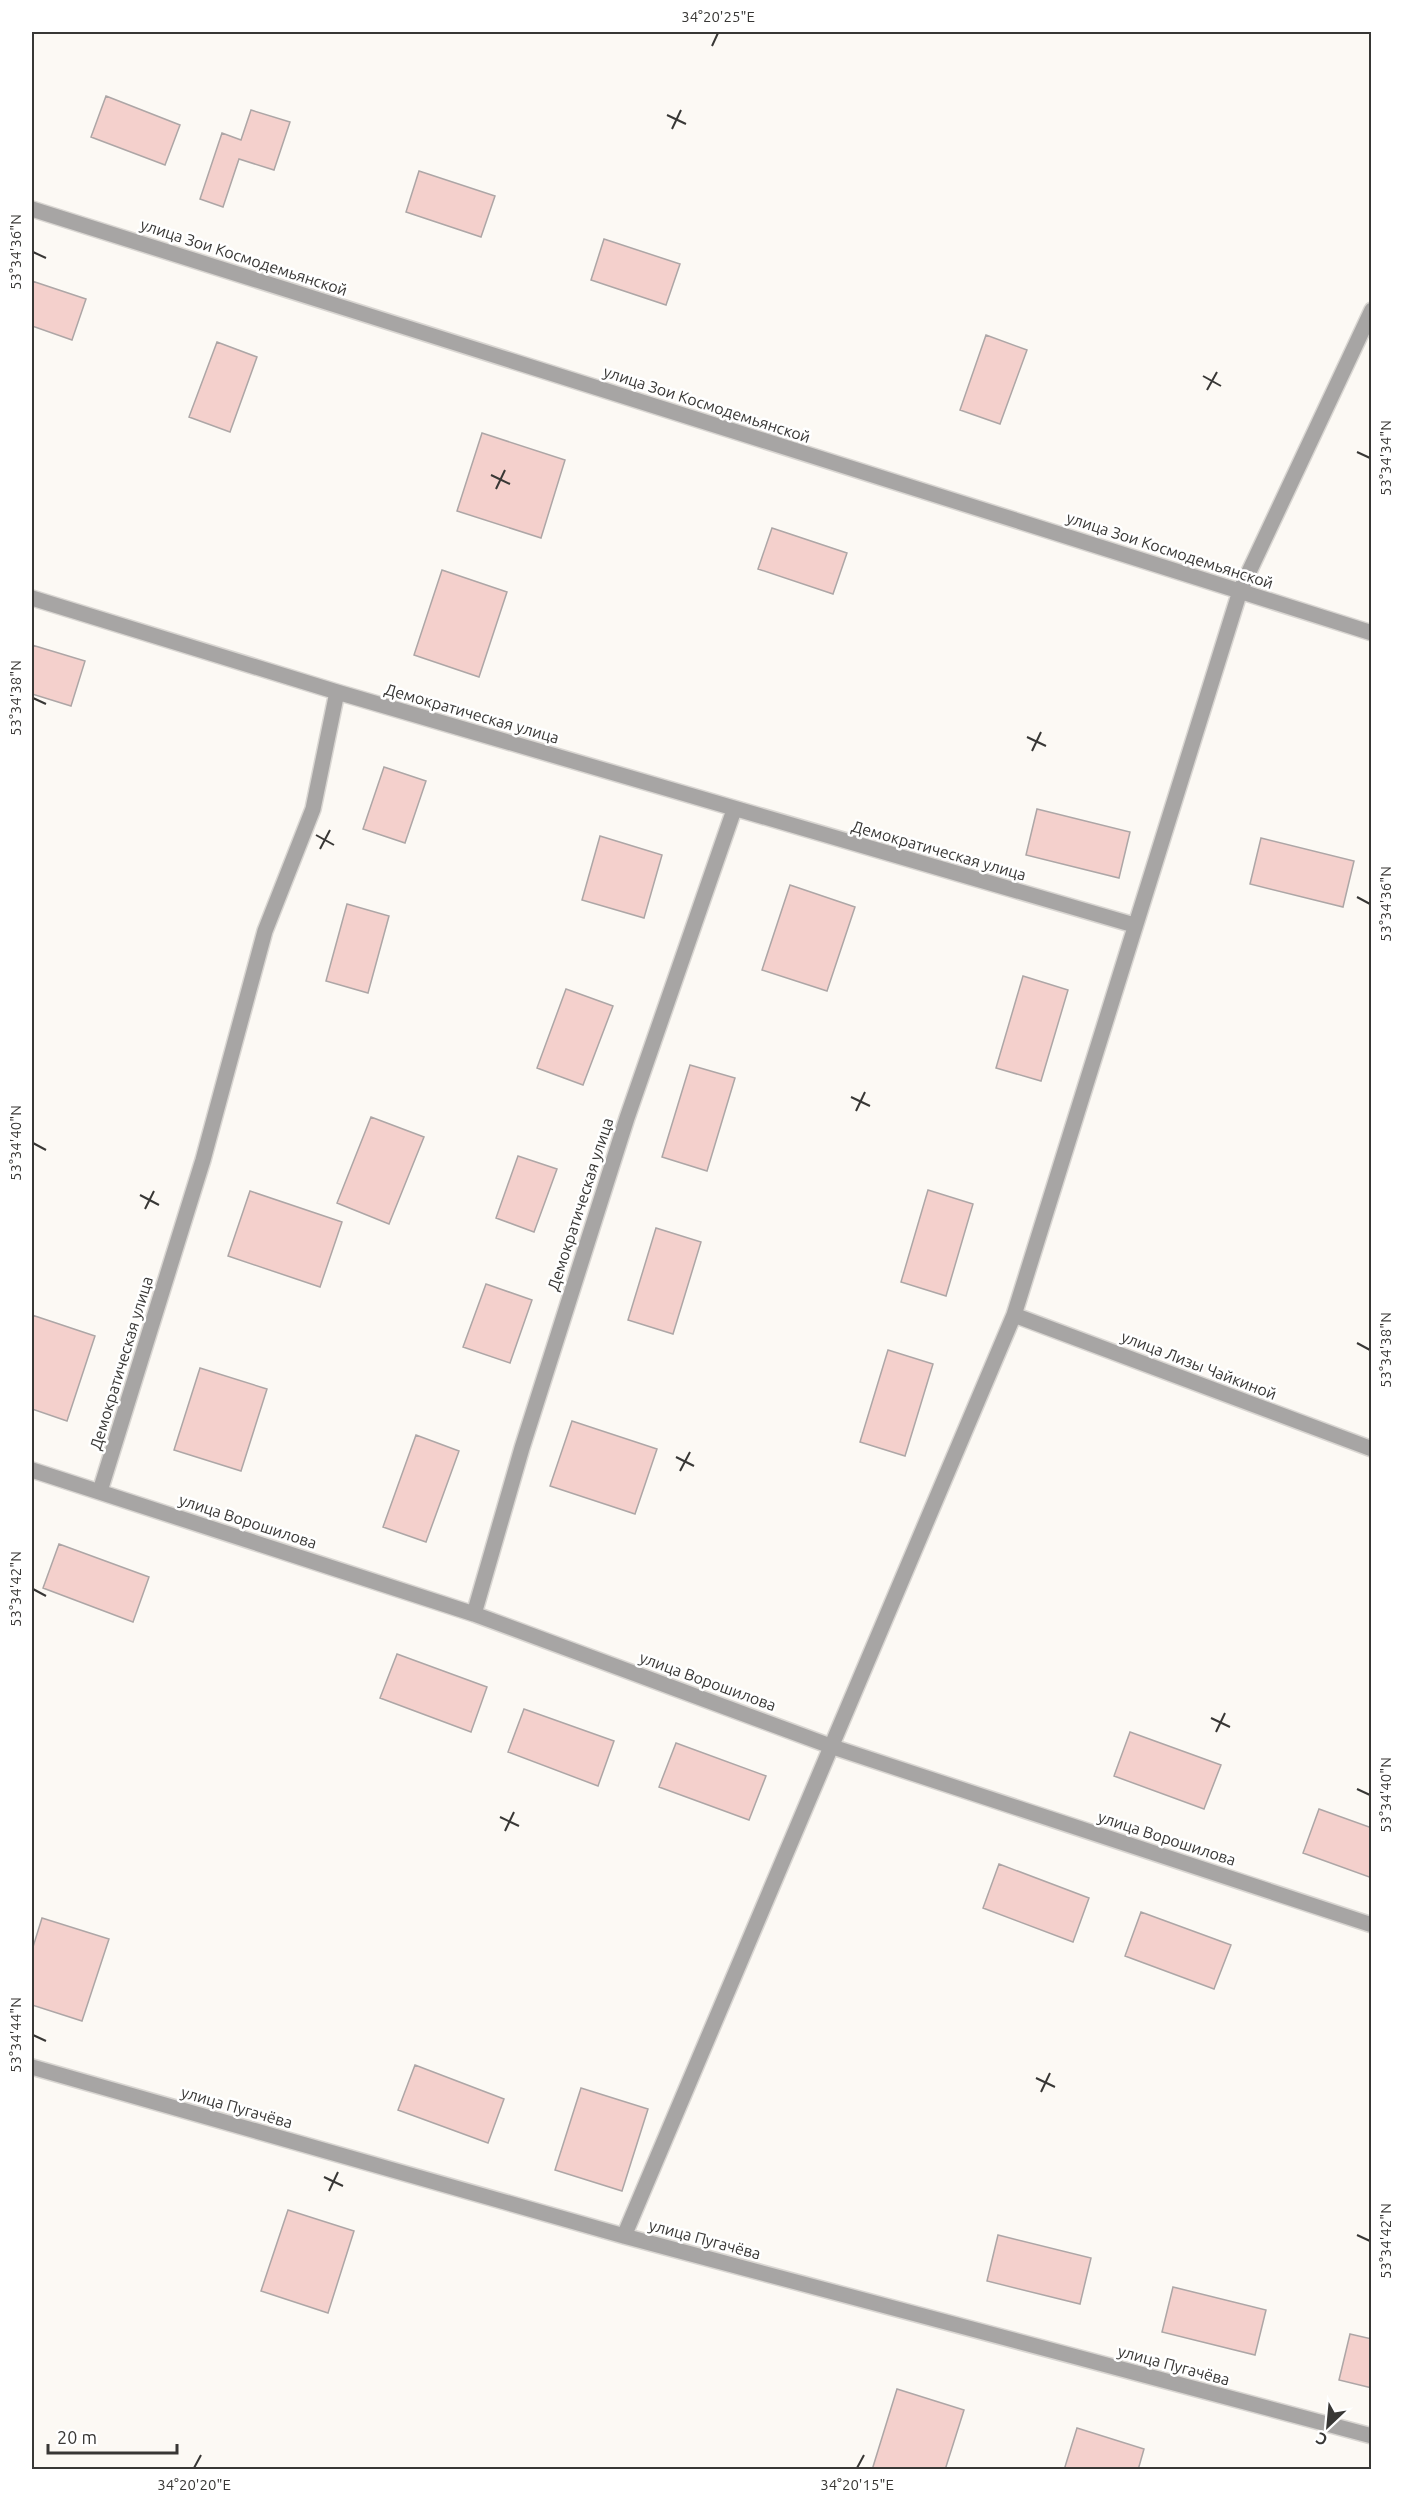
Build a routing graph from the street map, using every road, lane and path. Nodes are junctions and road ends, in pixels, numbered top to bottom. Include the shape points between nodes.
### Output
1 (32, 209) edge
2 (1371, 310) edge
3 (1240, 591) junction
4 (32, 598) edge
5 (1371, 633) edge
6 (337, 692) junction
7 (734, 810) junction
8 (1134, 925) junction
9 (1014, 1315) junction
10 (1371, 1449) edge
11 (32, 1470) edge
12 (100, 1491) junction
13 (474, 1614) junction
14 (833, 1747) junction
15 (1371, 1925) edge
16 (32, 2067) edge
17 (624, 2236) junction
18 (1371, 2436) edge

1 - 3 street, улица Зои Космодемьянской
2 - 3 street
3 - 5 street, улица Зои Космодемьянской
3 - 8 street
4 - 6 street, Демократическая улица
6 - 7 street, Демократическая улица
6 - 12 street, Демократическая улица via 313,809 265,931 203,1160
7 - 8 street, Демократическая улица
7 - 13 street, Демократическая улица via 627,1118 522,1448
8 - 9 street
9 - 10 street, улица Лизы Чайкиной
9 - 14 street
11 - 12 street, улица Ворошилова
12 - 13 street, улица Ворошилова
13 - 14 street, улица Ворошилова
14 - 15 street, улица Ворошилова
14 - 17 street
16 - 17 street, улица Пугачёва
17 - 18 street, улица Пугачёва

